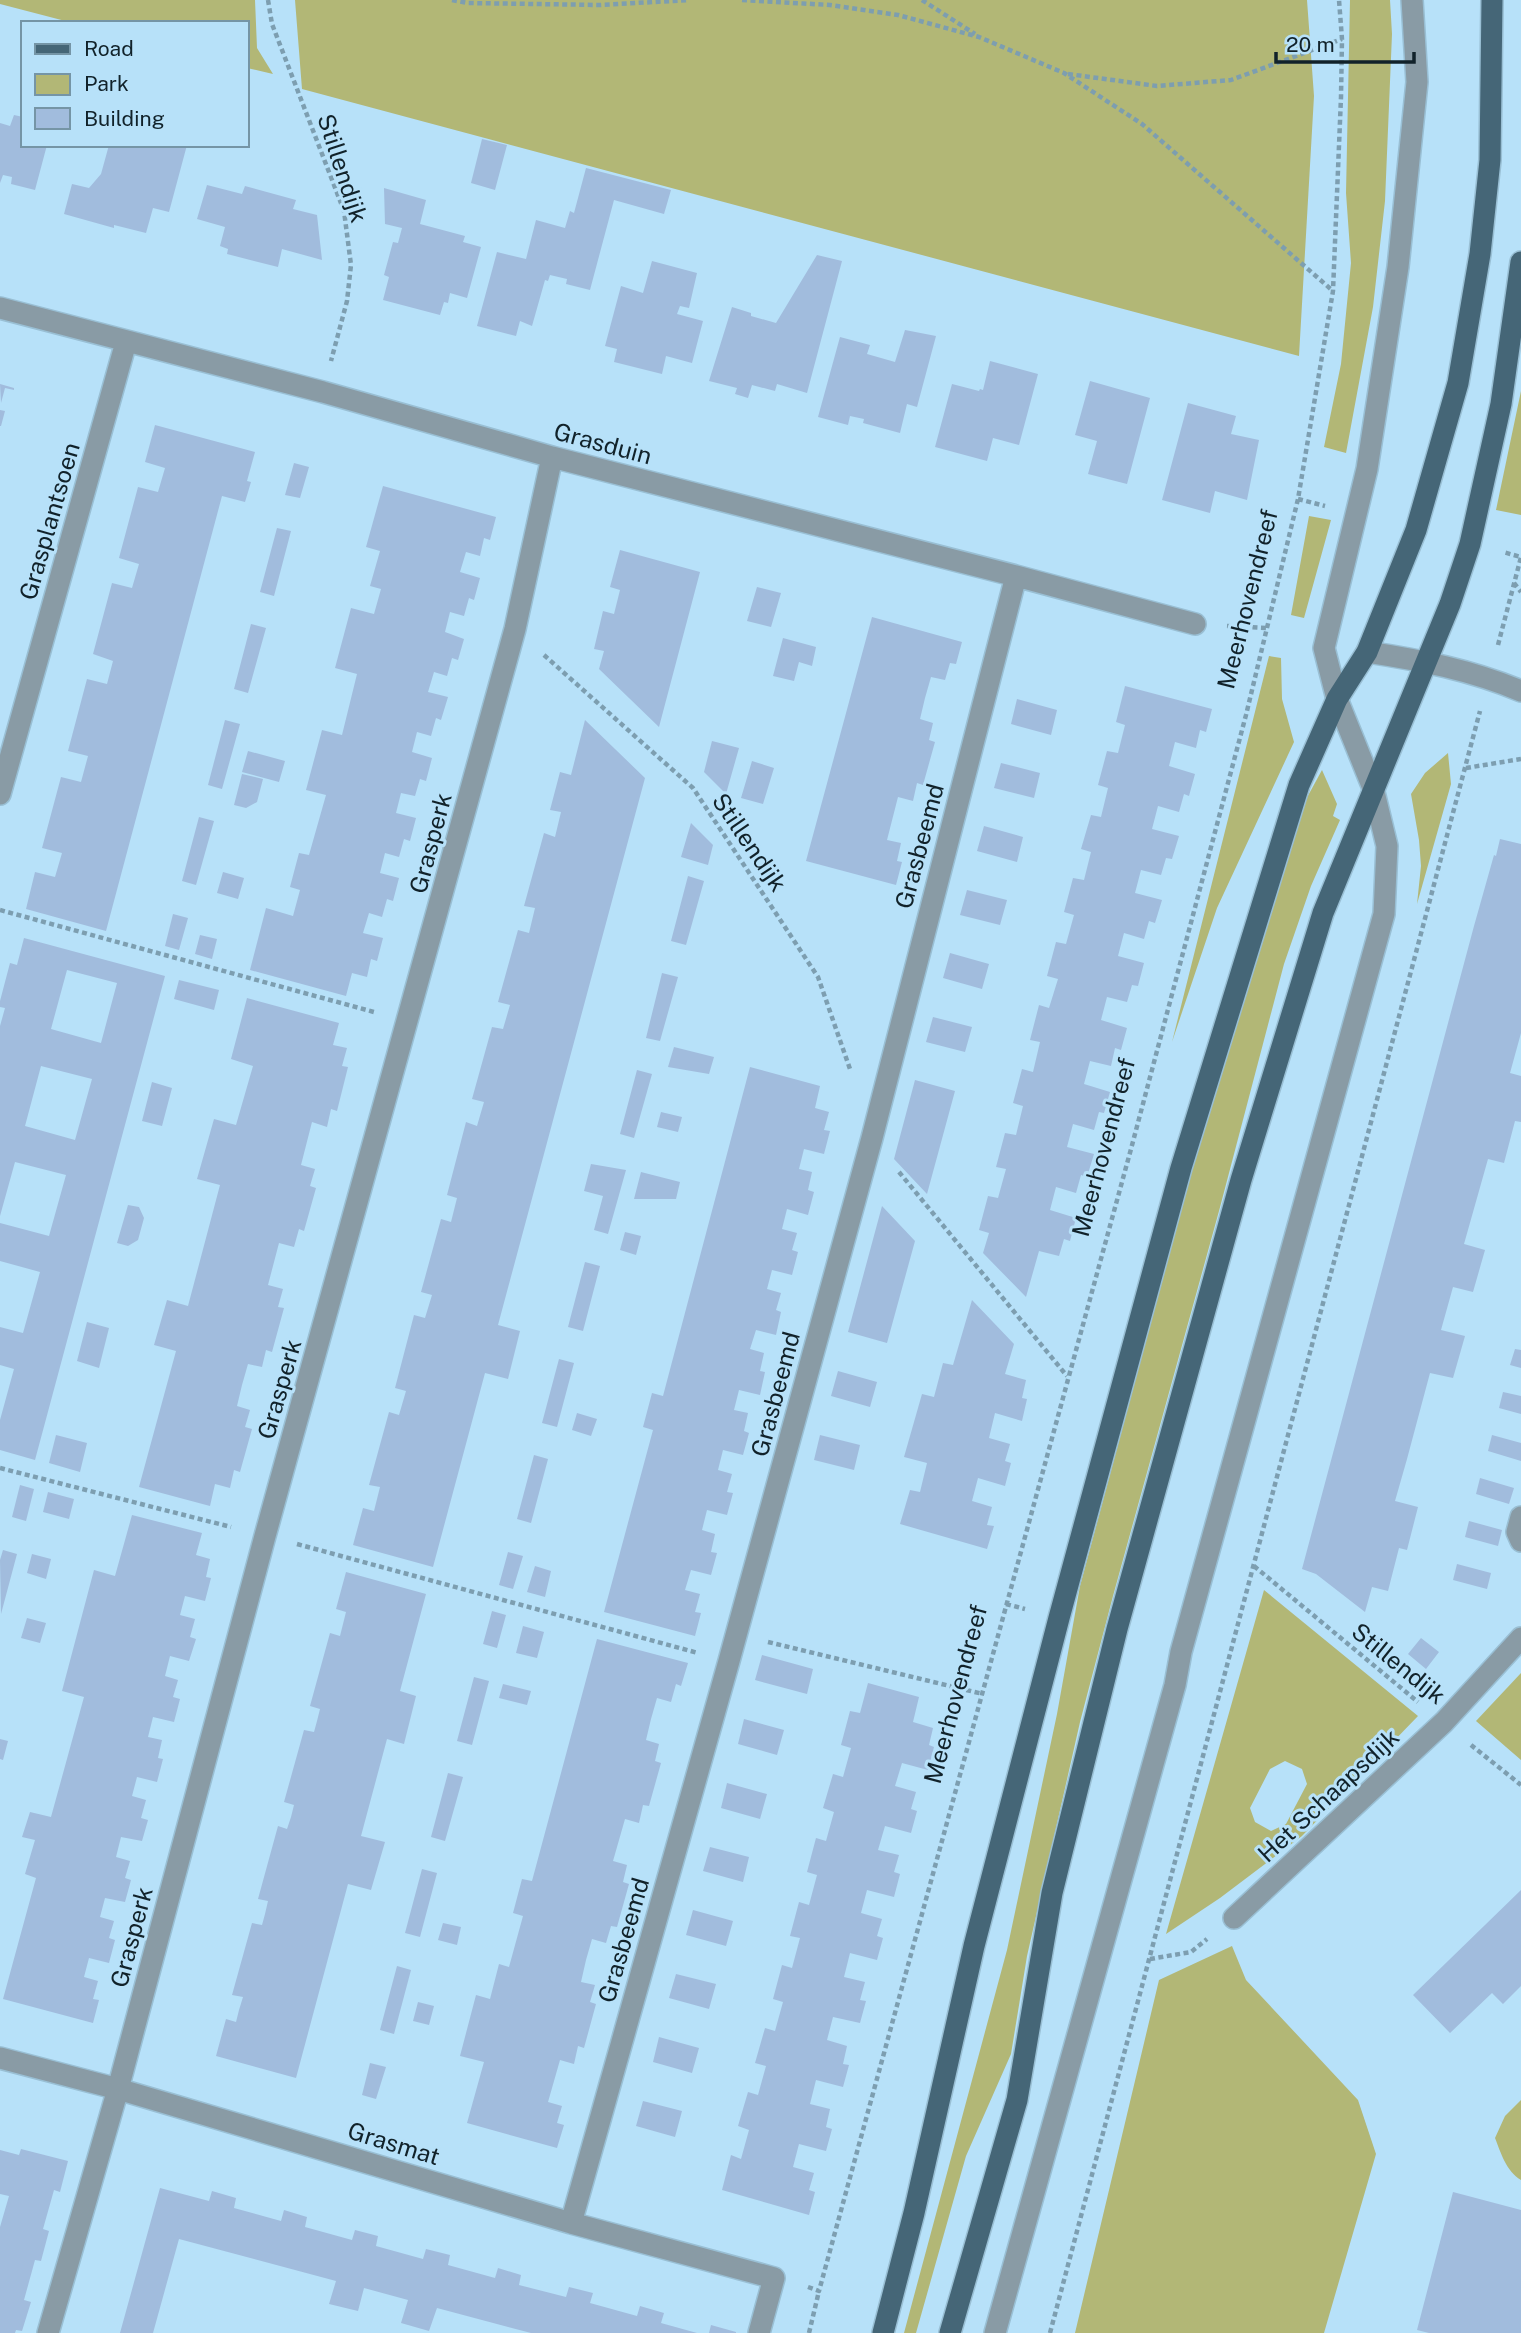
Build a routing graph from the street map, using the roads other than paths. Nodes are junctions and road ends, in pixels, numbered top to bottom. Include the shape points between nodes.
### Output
1 (1412, 0) edge
2 (1492, 0) edge
3 (1521, 262) edge
4 (0, 308) edge
5 (125, 342) junction
6 (552, 457) junction
7 (1016, 576) junction
8 (1195, 624) dead end
9 (1367, 652) junction
10 (1426, 661) junction
11 (1521, 691) edge
12 (1337, 699) junction
13 (1373, 788) junction
14 (0, 794) edge
15 (1521, 1517) edge
16 (1521, 1541) edge
17 (1521, 1637) edge
18 (1234, 1918) road end
19 (0, 2058) edge
20 (118, 2088) junction
21 (570, 2223) junction
22 (48, 2333) edge
23 (759, 2333) edge
24 (883, 2333) edge
25 (950, 2333) edge
26 (995, 2333) edge

1 - 12 street via 1418,82 1398,267 1367,469 1324,648
2 - 9 main road via 1490,160 1458,383 1416,530
3 - 10 main road via 1501,404 1483,491 1458,580
4 - 5 street, Grasduin
5 - 6 street, Grasduin
5 - 14 street, Grasplantsoen
6 - 7 street, Grasduin
6 - 20 street, Grasperk via 515,629
7 - 8 street, Grasduin
7 - 21 street, Grasbeemd via 872,1135
9 - 10 street
9 - 12 main road
10 - 11 street via 1489,677
10 - 13 main road
12 - 13 street
12 - 24 main road via 1298,785 1181,1168 977,1933
13 - 25 main road via 1323,913 1245,1167 1117,1629 1052,1893 1017,2100
13 - 26 street via 1387,846 1384,914
15 - 16 street via 1517,1532
17 - 18 street, Het Schaapsdijk via 1444,1722
19 - 20 street, Grasmat
20 - 21 street, Grasmat
20 - 22 street, Grasperk
21 - 23 street, Grasmat via 774,2278

